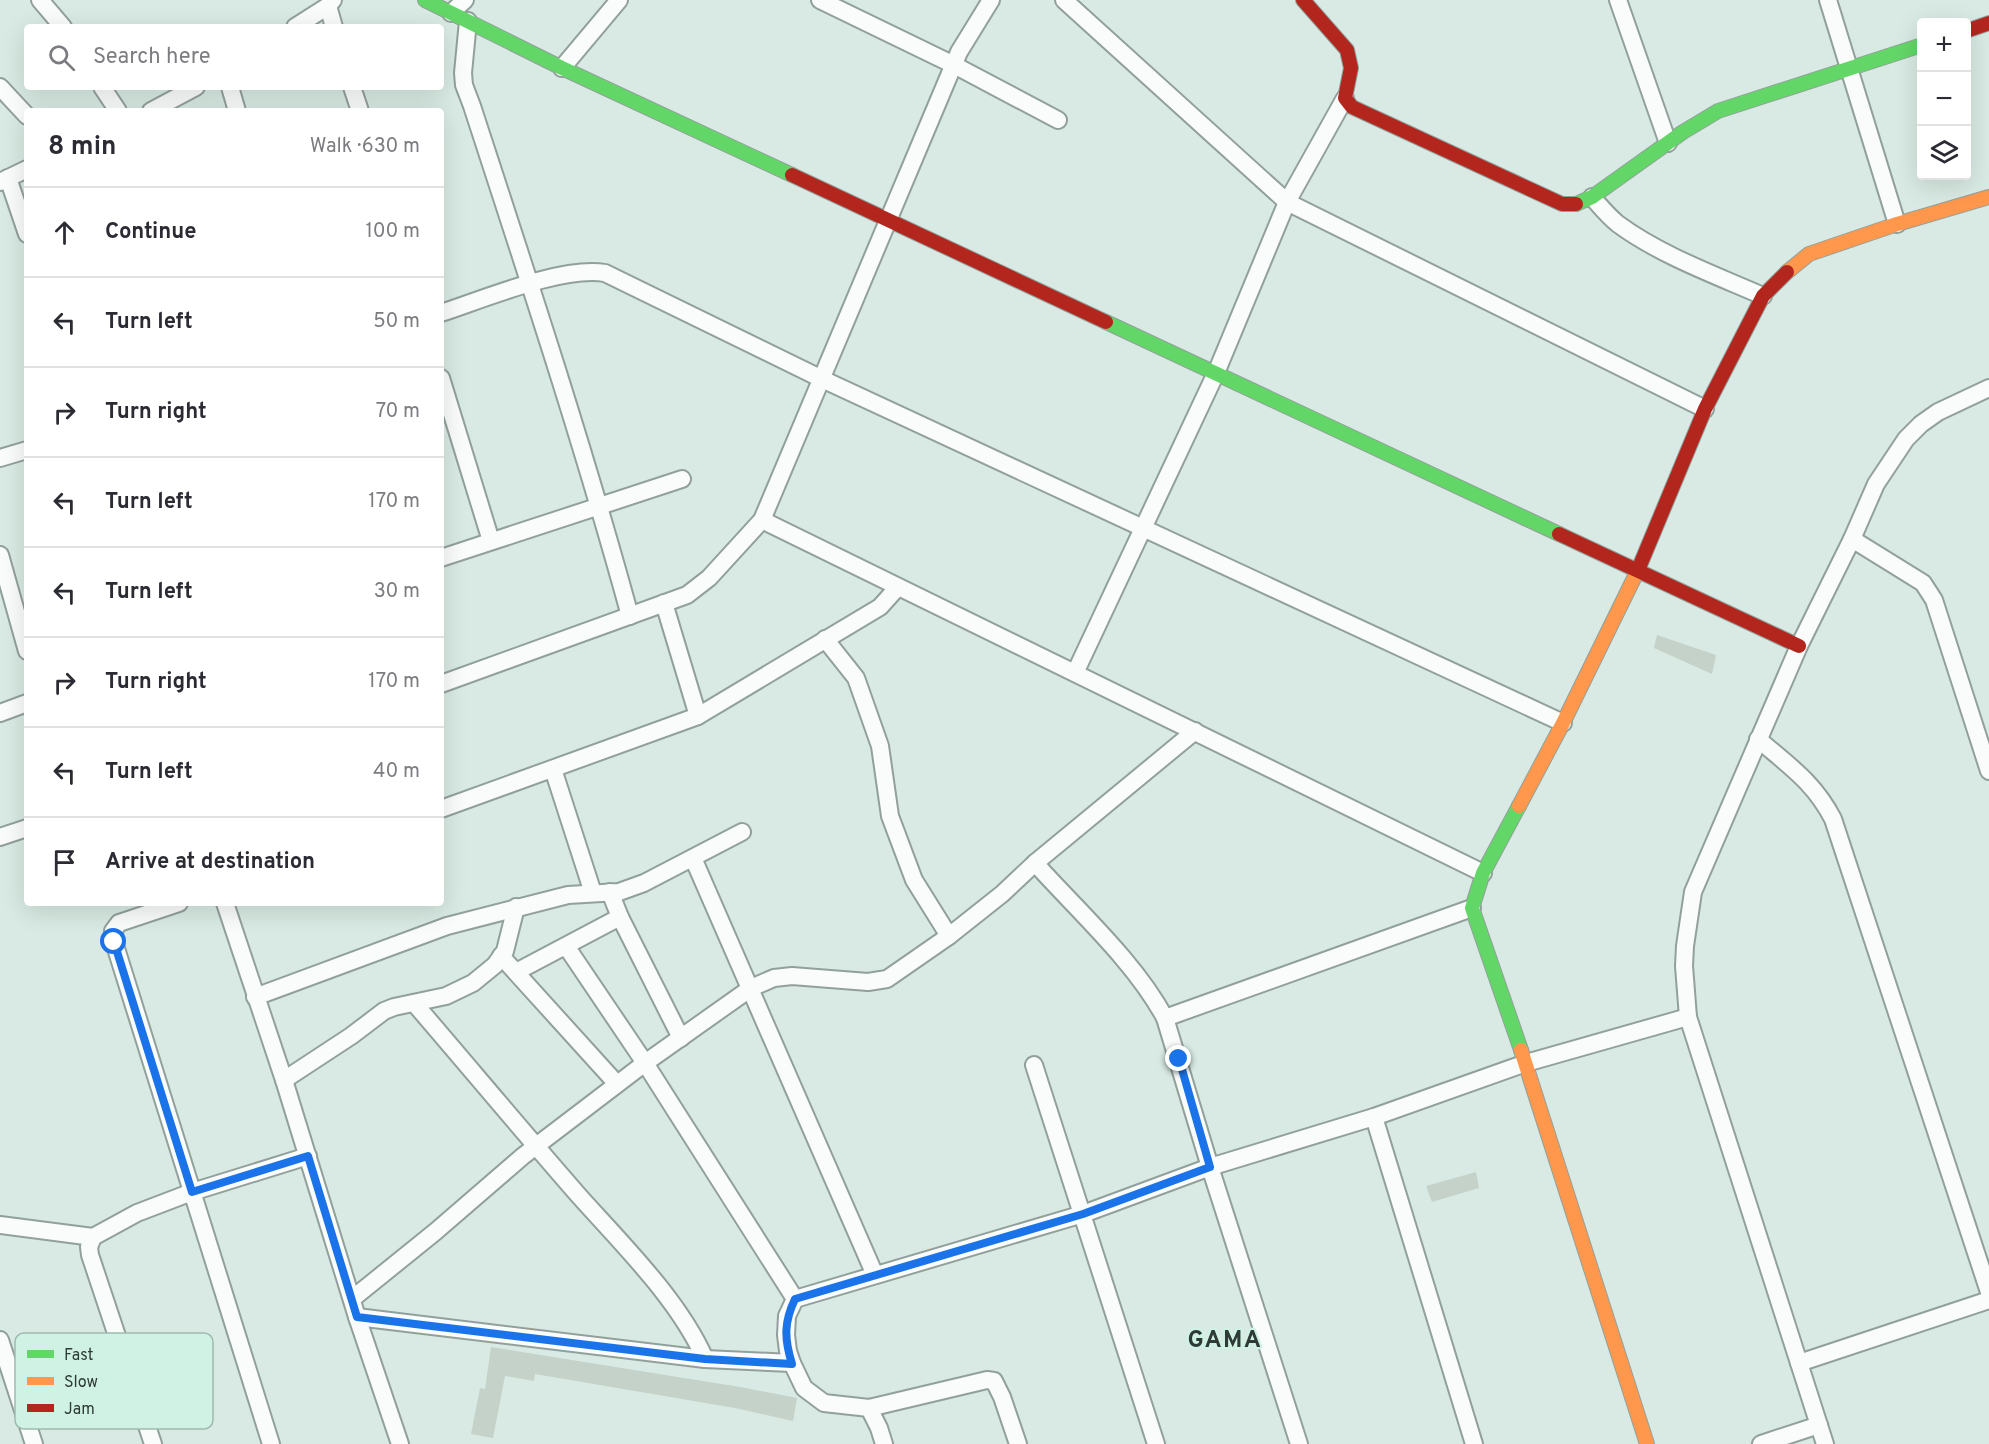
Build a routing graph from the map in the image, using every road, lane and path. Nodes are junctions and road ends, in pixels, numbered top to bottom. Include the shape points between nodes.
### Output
1 (40, 0) edge
2 (425, 0) edge
3 (465, 0) edge
4 (619, 0) edge
5 (820, 0) edge
6 (992, 0) edge
7 (1064, 0) edge
8 (1303, 0) edge
9 (1618, 0) edge
10 (1828, 0) edge
11 (330, 3) edge
12 (451, 13) junction
13 (468, 21) junction
14 (1989, 23) edge
15 (60, 24) edge
16 (299, 24) edge
17 (334, 24) edge
18 (1971, 29) edge
19 (1917, 47) edge
20 (954, 65) junction
21 (562, 68) junction
22 (1850, 69) junction
23 (0, 87) edge
24 (104, 90) edge
25 (190, 90) edge
26 (231, 90) edge
27 (353, 90) edge
28 (1345, 98) junction
29 (116, 108) edge
30 (156, 108) edge
31 (236, 108) edge
32 (359, 108) edge
33 (24, 113) edge
34 (1058, 120) dead end
35 (1668, 143) junction
36 (24, 170) edge
37 (4, 180) edge
38 (1592, 197) junction
39 (1989, 197) edge
40 (1287, 202) junction
41 (888, 220) junction
42 (1897, 224) junction
43 (24, 227) edge
44 (530, 284) junction
45 (1763, 296) junction
46 (444, 312) edge
47 (1216, 373) junction
48 (822, 379) junction
49 (444, 388) edge
50 (1989, 388) edge
51 (1706, 409) junction
52 (24, 451) edge
53 (0, 458) edge
54 (682, 479) dead end
55 (600, 506) junction
56 (762, 520) junction
57 (1143, 528) junction
58 (1852, 539) junction
59 (491, 541) junction
60 (0, 555) edge
61 (444, 557) edge
62 (1638, 571) junction
63 (898, 586) junction
64 (664, 603) junction
65 (630, 616) junction
66 (825, 639) junction
67 (24, 640) edge
68 (1799, 646) junction
69 (1075, 673) junction
70 (444, 683) edge
71 (24, 704) edge
72 (0, 713) edge
73 (698, 716) junction
74 (1563, 723) junction
75 (1195, 731) junction
76 (1758, 739) junction
77 (553, 769) junction
78 (1989, 771) edge
79 (444, 808) edge
80 (24, 829) edge
81 (742, 832) dead end
82 (0, 837) edge
83 (693, 858) junction
84 (1035, 863) junction
85 (1483, 873) junction
86 (602, 893) junction
87 (170, 906) edge
88 (226, 906) edge
89 (516, 907) junction
90 (1472, 908) junction
91 (620, 917) junction
92 (949, 936) junction
93 (566, 946) junction
94 (501, 956) junction
95 (516, 972) junction
96 (751, 988) junction
97 (255, 997) junction
98 (414, 1003) junction
99 (1688, 1017) junction
100 (1165, 1018) junction
101 (681, 1038) junction
102 (645, 1063) junction
103 (1526, 1063) junction
104 (1034, 1065) dead end
105 (284, 1080) junction
106 (617, 1084) junction
107 (1374, 1117) junction
108 (536, 1146) junction
109 (308, 1156) junction
110 (1210, 1167) junction
111 (192, 1192) junction
112 (1083, 1214) junction
113 (0, 1225) edge
114 (93, 1237) junction
115 (875, 1275) junction
116 (1989, 1292) edge
117 (352, 1299) junction
118 (795, 1299) junction
119 (1989, 1300) edge
120 (357, 1317) junction
121 (116, 1333) edge
122 (0, 1340) edge
123 (705, 1359) junction
124 (1799, 1363) junction
125 (792, 1364) junction
126 (15, 1386) edge
127 (869, 1408) junction
128 (1819, 1425) junction
129 (29, 1429) edge
130 (148, 1429) edge
131 (34, 1444) edge
132 (153, 1444) edge
133 (271, 1444) edge
134 (400, 1444) edge
135 (884, 1444) edge
136 (1018, 1444) edge
137 (1156, 1444) edge
138 (1299, 1444) edge
139 (1474, 1444) edge
140 (1647, 1444) edge
141 (1761, 1444) edge
142 (1825, 1444) edge

1 - 15 street
2 - 12 street
3 - 12 street
4 - 21 street
5 - 20 street
6 - 20 street
7 - 40 street
8 - 28 street via 1351,58
9 - 35 street
10 - 22 street
11 - 16 street
11 - 17 street
12 - 13 street
13 - 21 street
13 - 44 street via 464,85
14 - 18 street
19 - 22 street
20 - 34 street
20 - 41 street
21 - 41 street
22 - 35 street via 1718,111
22 - 42 street
23 - 33 street
24 - 29 street
25 - 30 street
26 - 31 street
27 - 32 street
28 - 38 street via 1352,107 1562,204
28 - 40 street
35 - 38 street
36 - 37 street
37 - 43 street
38 - 45 street via 1616,223 1643,239
39 - 42 street
40 - 47 street
40 - 51 street
41 - 47 street
41 - 48 street
42 - 45 street via 1809,254
44 - 46 street
44 - 48 street via 589,271 605,273
44 - 55 street
45 - 51 street
47 - 57 street
47 - 62 street
48 - 56 street
48 - 57 street
49 - 59 street
50 - 58 street via 1938,412 1906,439 1876,484
51 - 62 street
52 - 53 street
54 - 55 street
55 - 59 street
55 - 65 street
56 - 63 street
56 - 64 street via 709,578 687,595
57 - 69 street
57 - 74 street
58 - 68 street
58 - 78 street via 1923,583 1934,600
59 - 61 street
60 - 67 street
62 - 68 street
62 - 74 street
63 - 66 street via 880,607
63 - 69 street
64 - 65 street
64 - 73 street
65 - 70 street
66 - 73 street
66 - 92 street via 856,678 880,746 890,816 914,880
68 - 76 street
69 - 75 street
71 - 72 street
73 - 77 street
74 - 85 street
75 - 84 street
75 - 85 street
76 - 99 street via 1693,892 1684,966
76 - 116 street via 1811,785 1833,819
77 - 79 street
77 - 86 street
80 - 82 street
81 - 83 street
83 - 86 street via 644,883
83 - 96 street
84 - 92 street
84 - 100 street via 1138,976
85 - 90 street
86 - 89 street via 568,895
86 - 91 street
87 - 111 street via 119,923 113,931
88 - 97 street
89 - 94 street
89 - 97 street via 447,926
90 - 100 street
90 - 103 street
91 - 93 street
91 - 101 street
92 - 96 street via 887,979 868,982 792,976 774,978
93 - 95 street
93 - 102 street
94 - 95 street
94 - 98 street via 473,983 446,996
95 - 106 street
96 - 101 street
96 - 115 street
97 - 105 street
98 - 105 street via 384,1011
98 - 108 street
99 - 103 street
99 - 124 street
100 - 110 street
101 - 102 street
102 - 106 street
102 - 118 street
103 - 107 street
103 - 140 street
104 - 112 street
105 - 109 street
106 - 108 street
107 - 110 street
107 - 139 street
108 - 117 street
108 - 123 street via 676,1309
109 - 111 street
109 - 117 street
110 - 112 street
110 - 138 street
111 - 114 street via 137,1213
111 - 133 street
112 - 115 street
112 - 137 street
113 - 114 street
114 - 121 street via 90,1255
115 - 118 street
117 - 120 street
118 - 125 street via 787,1316 786,1335
119 - 124 street
120 - 123 street
120 - 134 street
122 - 126 street
123 - 125 street
124 - 128 street
125 - 127 street via 804,1388 824,1403
127 - 135 street
127 - 136 street via 994,1381
128 - 141 street
128 - 142 street
129 - 131 street
130 - 132 street

